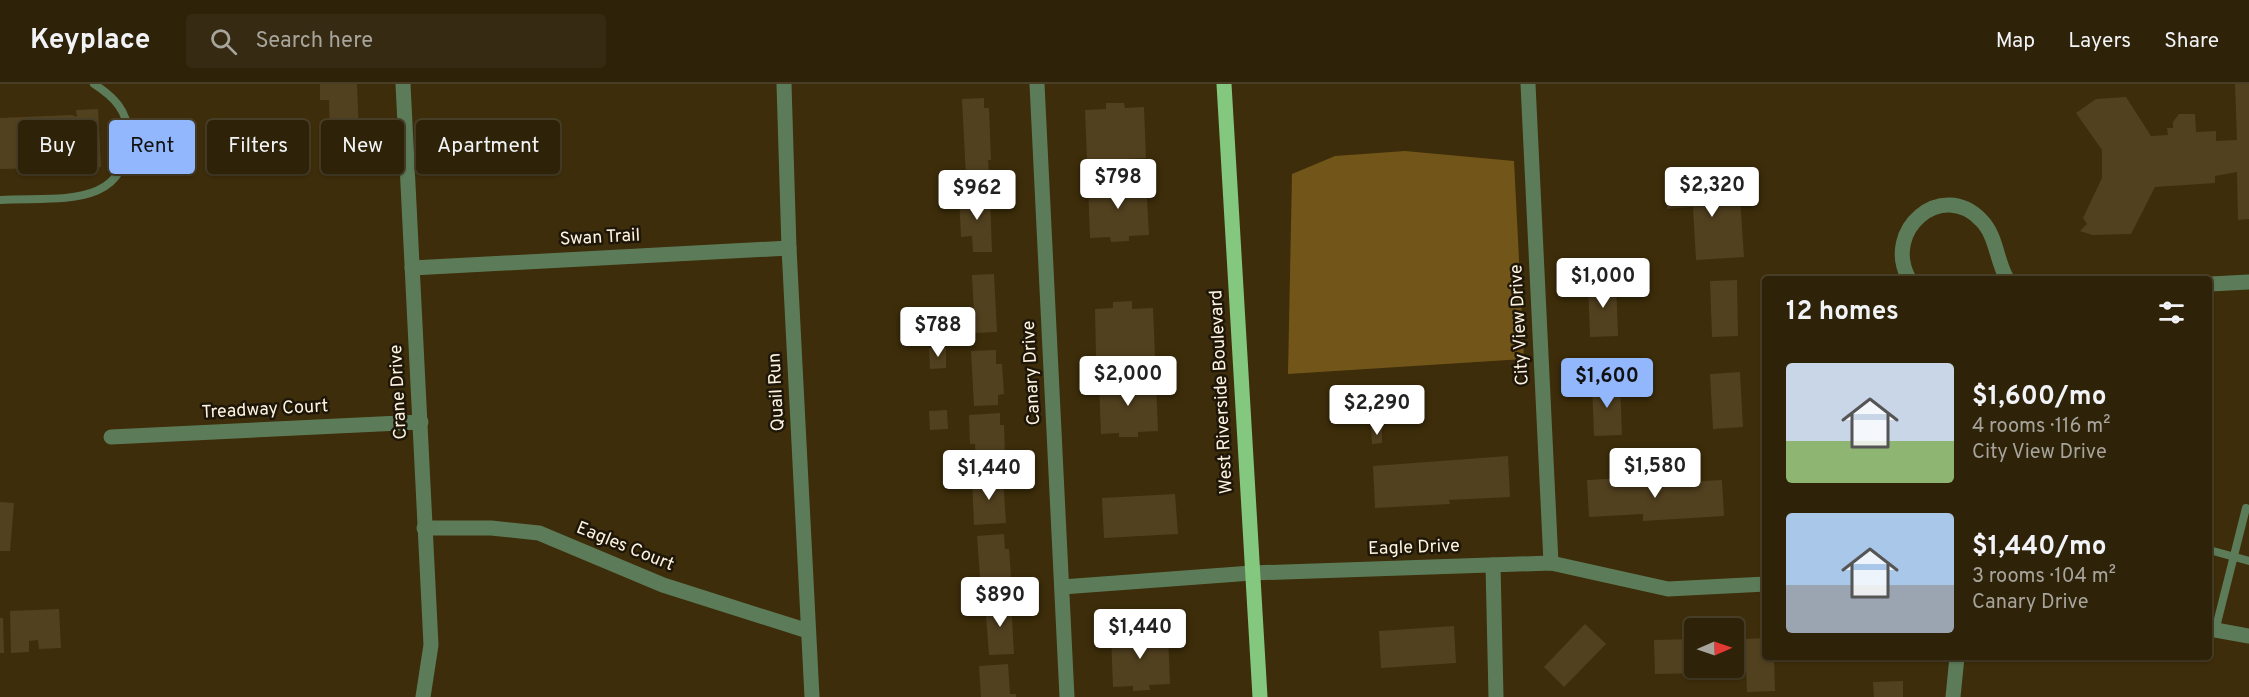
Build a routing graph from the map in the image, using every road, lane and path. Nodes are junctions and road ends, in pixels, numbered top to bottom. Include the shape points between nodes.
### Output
1 (94, 84) edge
2 (403, 84) edge
3 (784, 84) edge
4 (1037, 84) edge
5 (1224, 84) edge
6 (1528, 84) edge
7 (0, 200) edge
8 (789, 248) junction
9 (412, 268) junction
10 (1907, 276) edge
11 (2006, 276) edge
12 (2249, 282) edge
13 (2212, 284) edge
14 (420, 422) junction
15 (111, 437) dead end
16 (2246, 508) dead end
17 (424, 528) junction
18 (2213, 550) dead end
19 (2234, 557) junction
20 (2249, 561) edge
21 (1551, 563) junction
22 (1493, 565) junction
23 (1252, 573) junction
24 (1762, 584) edge
25 (1062, 587) junction
26 (2212, 630) edge
27 (808, 631) junction
28 (2249, 636) edge
29 (1957, 660) edge
30 (423, 697) edge
31 (812, 697) edge
32 (1067, 697) edge
33 (1260, 697) edge
34 (1496, 697) edge
35 (1953, 697) edge

1 - 7 lane via 122,108 128,148 119,174 107,188 82,196
2 - 9 street, Crane Drive
3 - 8 street, Quail Run
4 - 25 street, Canary Drive
5 - 23 main road, West Riverside Boulevard
6 - 21 street, City View Drive
8 - 9 street, Swan Trail
8 - 27 street, Quail Run
9 - 14 street, Crane Drive
10 - 11 street via 1900,249 1906,229 1917,217 1949,204 1967,208 1982,220
12 - 13 street
14 - 15 street, Treadway Court
14 - 17 street, Crane Drive
16 - 19 lane
17 - 27 street, Eagles Court via 539,533 663,585
17 - 30 street, Crane Drive via 431,645
18 - 19 lane
19 - 20 lane
19 - 26 lane
21 - 22 street, Eagle Drive
21 - 24 street, Eagle Drive via 1668,589
22 - 23 street, Eagle Drive
22 - 34 street
23 - 25 street, Eagle Drive
23 - 33 main road, West Riverside Boulevard
25 - 32 street, Canary Drive
26 - 28 street
27 - 31 street, Quail Run
29 - 35 street

